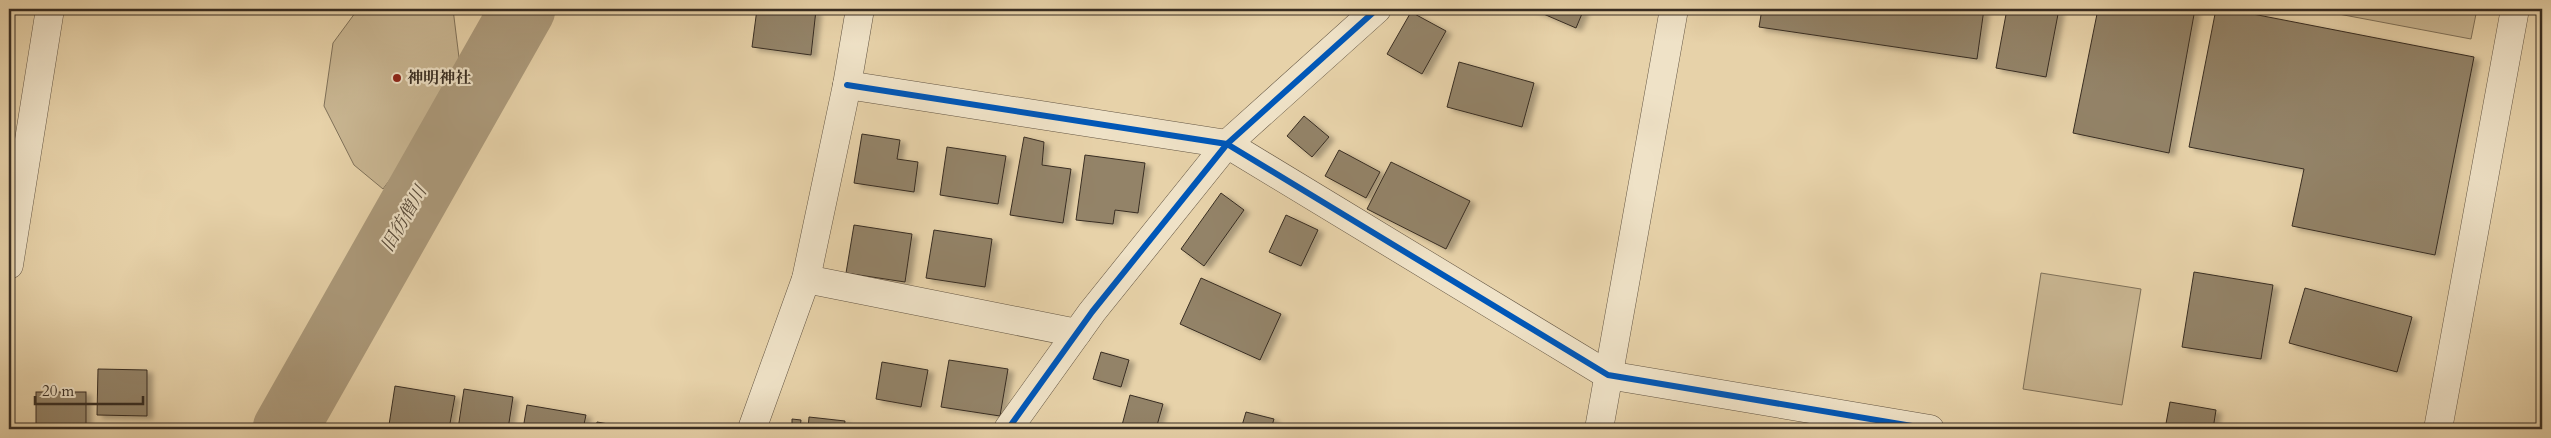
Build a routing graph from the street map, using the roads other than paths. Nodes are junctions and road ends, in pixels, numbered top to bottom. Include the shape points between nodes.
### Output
1 (50, 9) edge
2 (860, 9) edge
3 (1378, 9) edge
4 (1674, 9) edge
5 (2515, 9) edge
6 (847, 85) junction
7 (1227, 144) junction
8 (9, 265) edge
9 (806, 279) junction
10 (1077, 333) junction
11 (1608, 375) junction
12 (752, 429) edge
13 (1008, 429) edge
14 (1598, 429) edge
15 (1930, 429) edge
16 (2438, 429) edge

1 - 8 street
2 - 6 street
3 - 7 street
4 - 11 street
5 - 16 street
6 - 7 street
6 - 9 street
7 - 10 street
7 - 11 street
9 - 10 street
9 - 12 street
10 - 13 street
11 - 14 street
11 - 15 street

